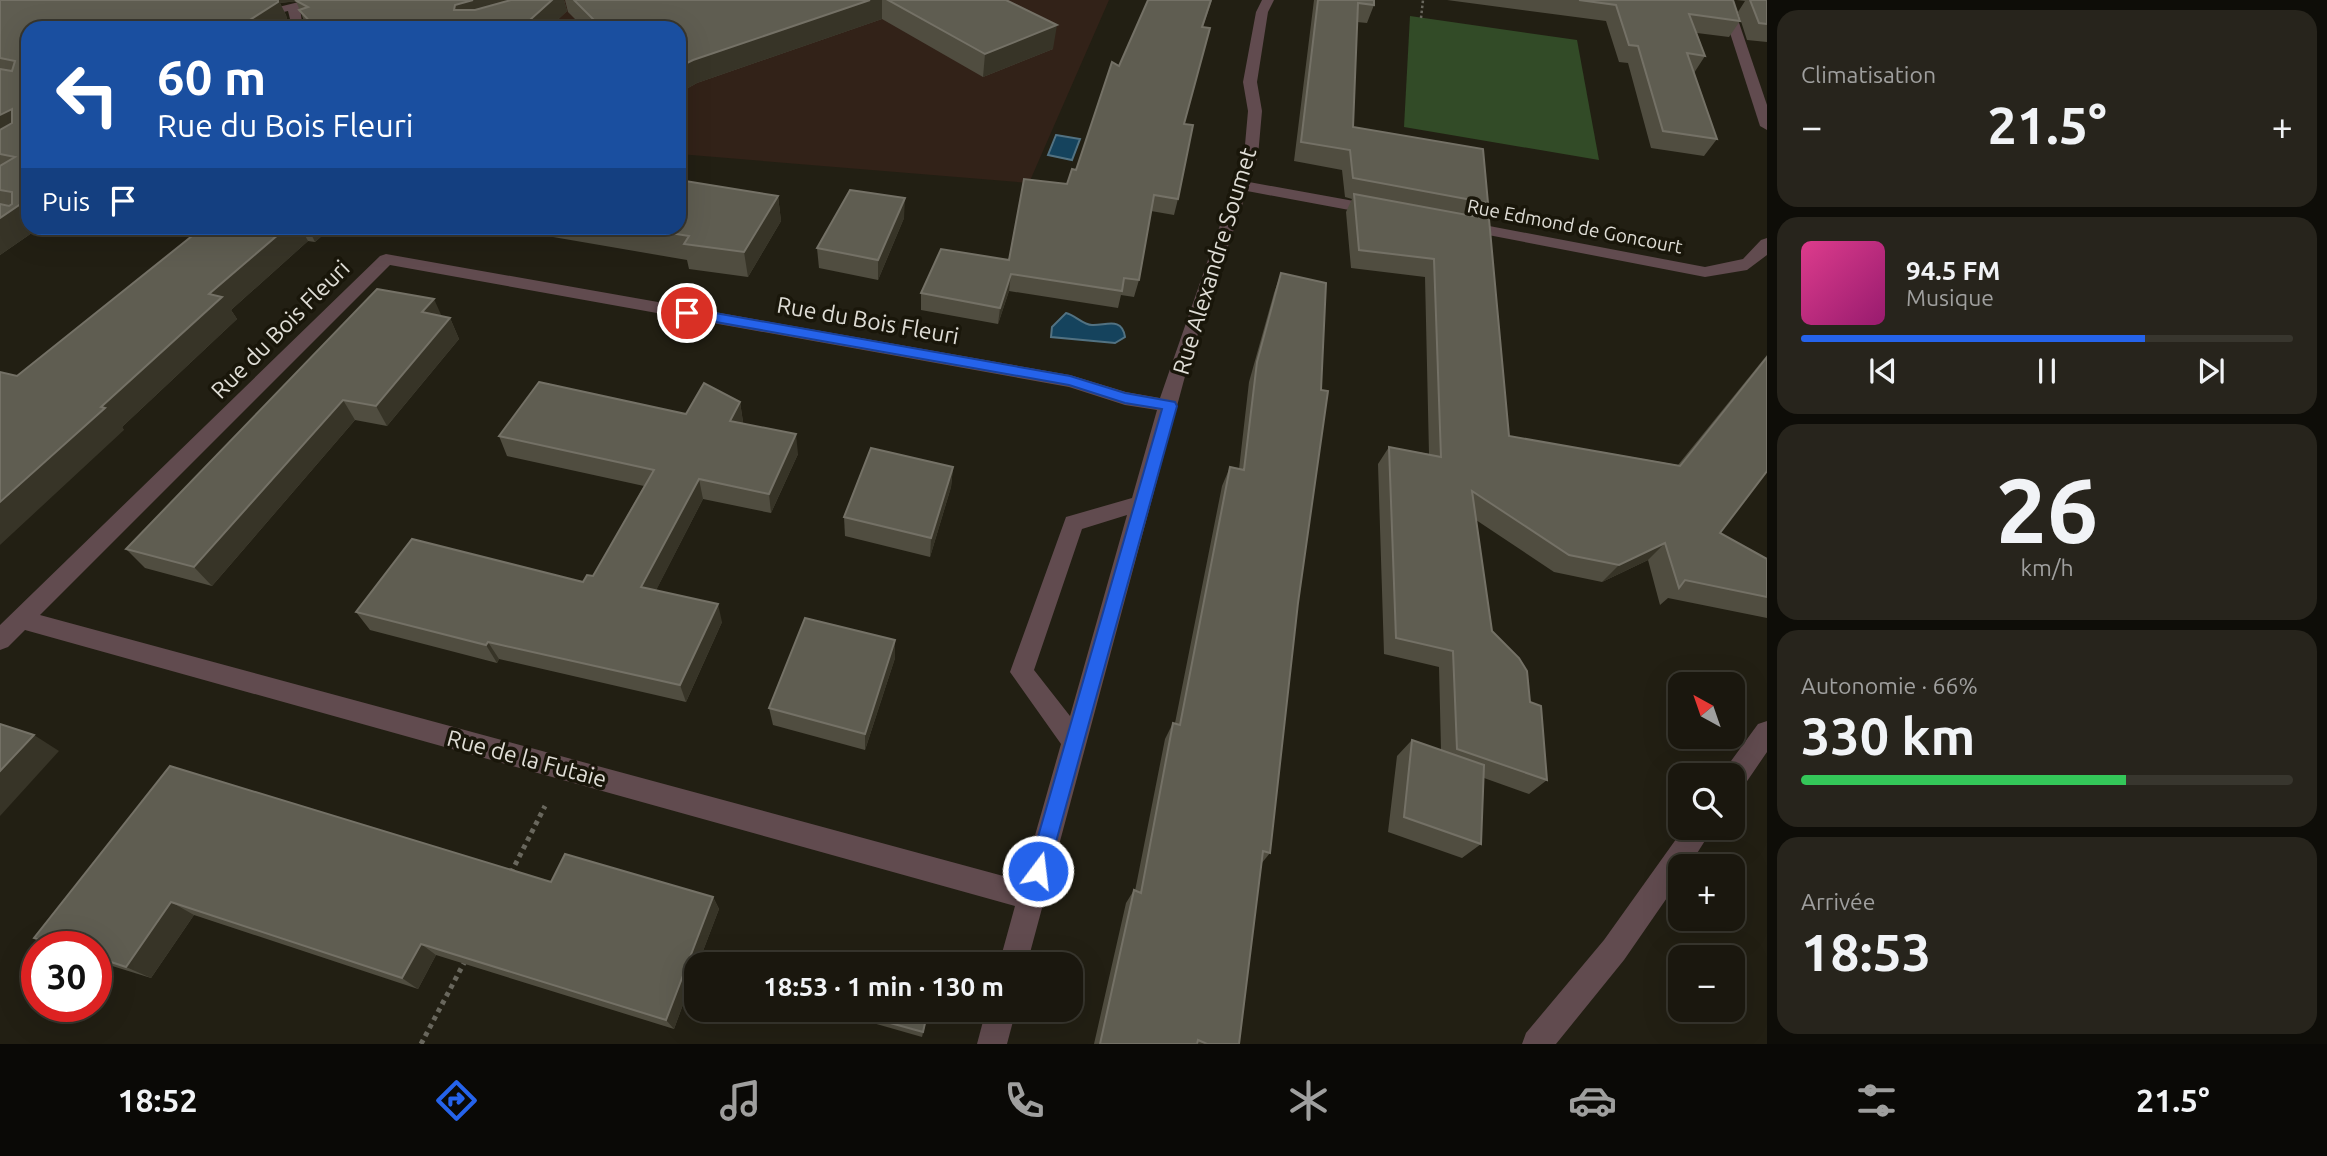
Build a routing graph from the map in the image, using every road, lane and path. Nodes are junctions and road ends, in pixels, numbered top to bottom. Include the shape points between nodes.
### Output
1 (324, 0) edge
2 (1268, 0) edge
3 (1423, 0) edge
4 (1727, 5) edge
5 (294, 8) junction
6 (243, 15) edge
7 (1421, 18) dead end
8 (296, 21) edge
9 (1767, 126) edge
10 (1241, 185) junction
11 (1392, 213) edge
12 (1447, 223) edge
13 (1767, 243) edge
14 (1170, 406) junction
15 (1142, 503) junction
16 (22, 620) junction
17 (0, 640) edge
18 (1767, 732) edge
19 (1074, 741) junction
20 (1745, 763) edge
21 (565, 768) junction
22 (1692, 840) edge
23 (505, 883) edge
24 (1031, 897) junction
25 (1016, 952) edge
26 (467, 957) edge
27 (998, 1022) edge
28 (421, 1044) edge
29 (992, 1044) edge
30 (1537, 1044) edge

1 - 5 street
2 - 10 street, Rue Alexandre Soumet via 1250,82 1255,110 1251,156
3 - 7 path
4 - 9 street
5 - 6 street
5 - 8 street
10 - 11 street
10 - 14 street, Rue Alexandre Soumet via 1182,354
12 - 13 street, Rue Edmond de Goncourt via 1706,272 1740,270
14 - 15 street, Rue Alexandre Soumet
14 - 16 street, Rue du Bois Fleuri via 1070,381 386,259
15 - 19 street, Rue Alexandre Soumet
15 - 19 street via 1073,523 1022,672
16 - 17 street, Rue du Bois Fleuri
16 - 21 street, Rue de la Futaie
18 - 20 street
19 - 24 street, Rue Alexandre Soumet
21 - 23 path
21 - 24 street, Rue de la Futaie
22 - 30 street via 1614,950
24 - 25 street, Rue Alexandre Soumet
26 - 28 path
27 - 29 street

